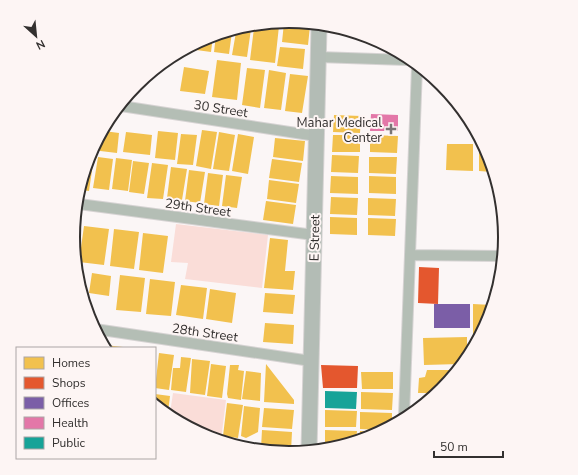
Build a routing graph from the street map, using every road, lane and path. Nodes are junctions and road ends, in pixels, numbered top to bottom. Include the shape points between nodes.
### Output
1 (319, 30) edge
2 (318, 57) junction
3 (400, 60) edge
4 (417, 71) edge
5 (126, 107) edge
6 (316, 136) junction
7 (82, 204) edge
8 (314, 235) junction
9 (411, 255) junction
10 (498, 256) edge
11 (101, 330) edge
12 (311, 361) junction
13 (404, 413) edge
14 (309, 446) edge

1 - 2 main road, E Street
2 - 3 street
2 - 6 main road, E Street
4 - 9 street
5 - 6 street, 30 Street
6 - 8 main road, E Street
7 - 8 street, 29th Street
8 - 12 main road, E Street
9 - 10 street
9 - 13 street
11 - 12 street, 28th Street
12 - 14 main road, E Street

